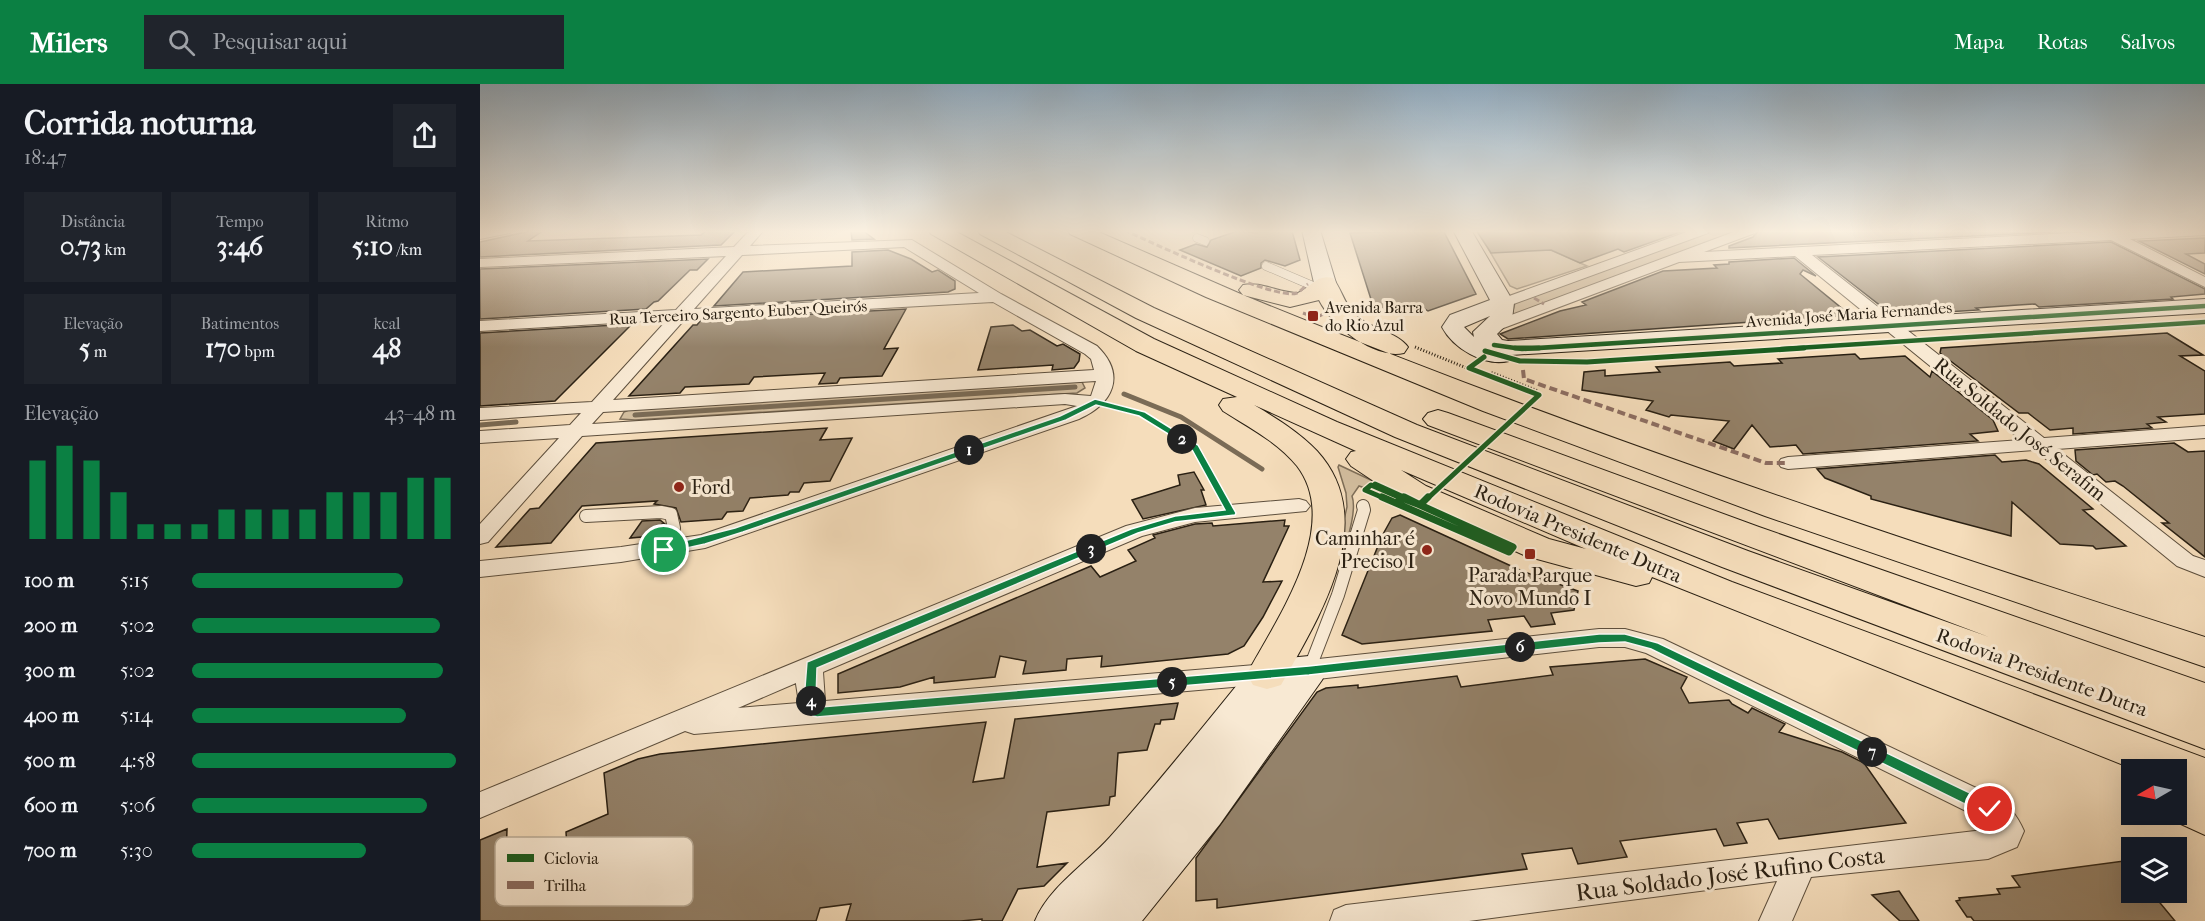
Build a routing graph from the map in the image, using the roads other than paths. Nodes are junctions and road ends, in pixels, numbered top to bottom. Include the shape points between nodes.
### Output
1 (723, 269) edge
2 (950, 269) edge
3 (1008, 269) edge
4 (1061, 269) edge
5 (1109, 269) edge
6 (1164, 269) edge
7 (1275, 269) edge
8 (1319, 269) edge
9 (1484, 269) edge
10 (1596, 269) edge
11 (1646, 269) edge
12 (1820, 269) edge
13 (2178, 269) edge
14 (1182, 277) junction
15 (2205, 283) edge
16 (1322, 286) junction
17 (996, 297) junction
18 (1503, 303) junction
19 (2205, 306) edge
20 (681, 315) junction
21 (2205, 322) edge
22 (1889, 325) junction
23 (480, 326) edge
24 (1493, 327) junction
25 (1909, 341) junction
26 (1145, 345) junction
27 (1557, 355) junction
28 (1104, 375) junction
29 (1095, 402) junction
30 (600, 406) junction
31 (1496, 407) junction
32 (480, 414) edge
33 (578, 430) junction
34 (2205, 432) edge
35 (480, 437) edge
36 (2040, 445) junction
37 (1788, 462) dead end
38 (1299, 506) dead end
39 (1363, 506) dead end
40 (586, 516) dead end
41 (480, 537) edge
42 (664, 550) junction
43 (2195, 565) edge
44 (480, 569) edge
45 (2205, 652) edge
46 (811, 665) junction
47 (1309, 670) junction
48 (1267, 674) junction
49 (2205, 700) edge
50 (817, 712) junction
51 (2049, 718) junction
52 (676, 724) junction
53 (2205, 732) edge
54 (2121, 767) edge
55 (2205, 777) edge
56 (480, 805) edge
57 (2187, 806) edge
58 (2205, 814) edge
59 (1801, 864) junction
60 (1059, 921) edge
61 (1113, 921) edge
62 (1346, 921) edge
63 (1775, 921) edge

1 - 20 street
2 - 17 street
3 - 26 highway
4 - 53 highway, Rodovia Presidente Dutra via 1145,313 1406,431 1735,559
5 - 49 highway, Rodovia Presidente Dutra via 1280,352 1429,416
6 - 14 highway
7 - 16 lane
8 - 16 main road
9 - 18 main road
10 - 18 street
11 - 24 street
12 - 22 street, Rua Soldado José Serafim
13 - 15 street
14 - 16 highway via 1221,280 1284,300 1308,299
14 - 31 highway
16 - 31 highway via 1337,312 1349,323 1466,379
17 - 20 street, Rua Terceiro Sargento Euber Queirós
17 - 28 street via 1091,350 1101,361
18 - 24 main road via 1503,314
18 - 27 main road, Avenida José Maria Fernandes via 1458,320 1456,333 1485,351 1520,361
19 - 22 main road, Avenida José Maria Fernandes
20 - 23 street, Rua Terceiro Sargento Euber Queirós
20 - 30 street
21 - 25 main road, Avenida José Maria Fernandes
22 - 25 street, Rua Soldado José Serafim
22 - 27 main road, Avenida José Maria Fernandes
24 - 27 main road, Avenida José Maria Fernandes via 1485,332 1485,338 1494,345
25 - 27 main road, Avenida José Maria Fernandes
25 - 36 street, Rua Soldado José Serafim
26 - 48 highway via 1146,352 1157,362 1269,427 1306,459 1322,480 1330,511 1330,532 1310,591
26 - 51 highway, Rodovia Presidente Dutra via 1327,428 1366,462 1414,493 1538,548 1610,569 1719,591
28 - 29 street via 1104,392
28 - 30 street
29 - 33 street via 1065,399
29 - 42 street via 1063,418 739,530
30 - 32 street
30 - 33 street
31 - 45 highway via 1749,500
33 - 35 street
33 - 41 street
34 - 36 street
36 - 37 street
36 - 43 street, Rua Soldado José Serafim
38 - 46 street via 1175,519 1134,531
39 - 47 lane via 1338,595
40 - 42 lane via 671,514 675,521 673,533
42 - 44 street
46 - 50 street via 810,700
46 - 52 street
47 - 48 main road
47 - 59 street, Rua Soldado José Rufino Costa via 1599,639 1639,641 1990,809 2006,822 2009,831 2006,837 1977,847
47 - 61 main road via 1205,811
48 - 50 street
48 - 60 main road via 1124,853
50 - 52 street
51 - 54 highway
51 - 55 highway, Rodovia Presidente Dutra
52 - 56 street
57 - 58 highway
59 - 62 street, Rua Soldado José Rufino Costa
59 - 63 street

